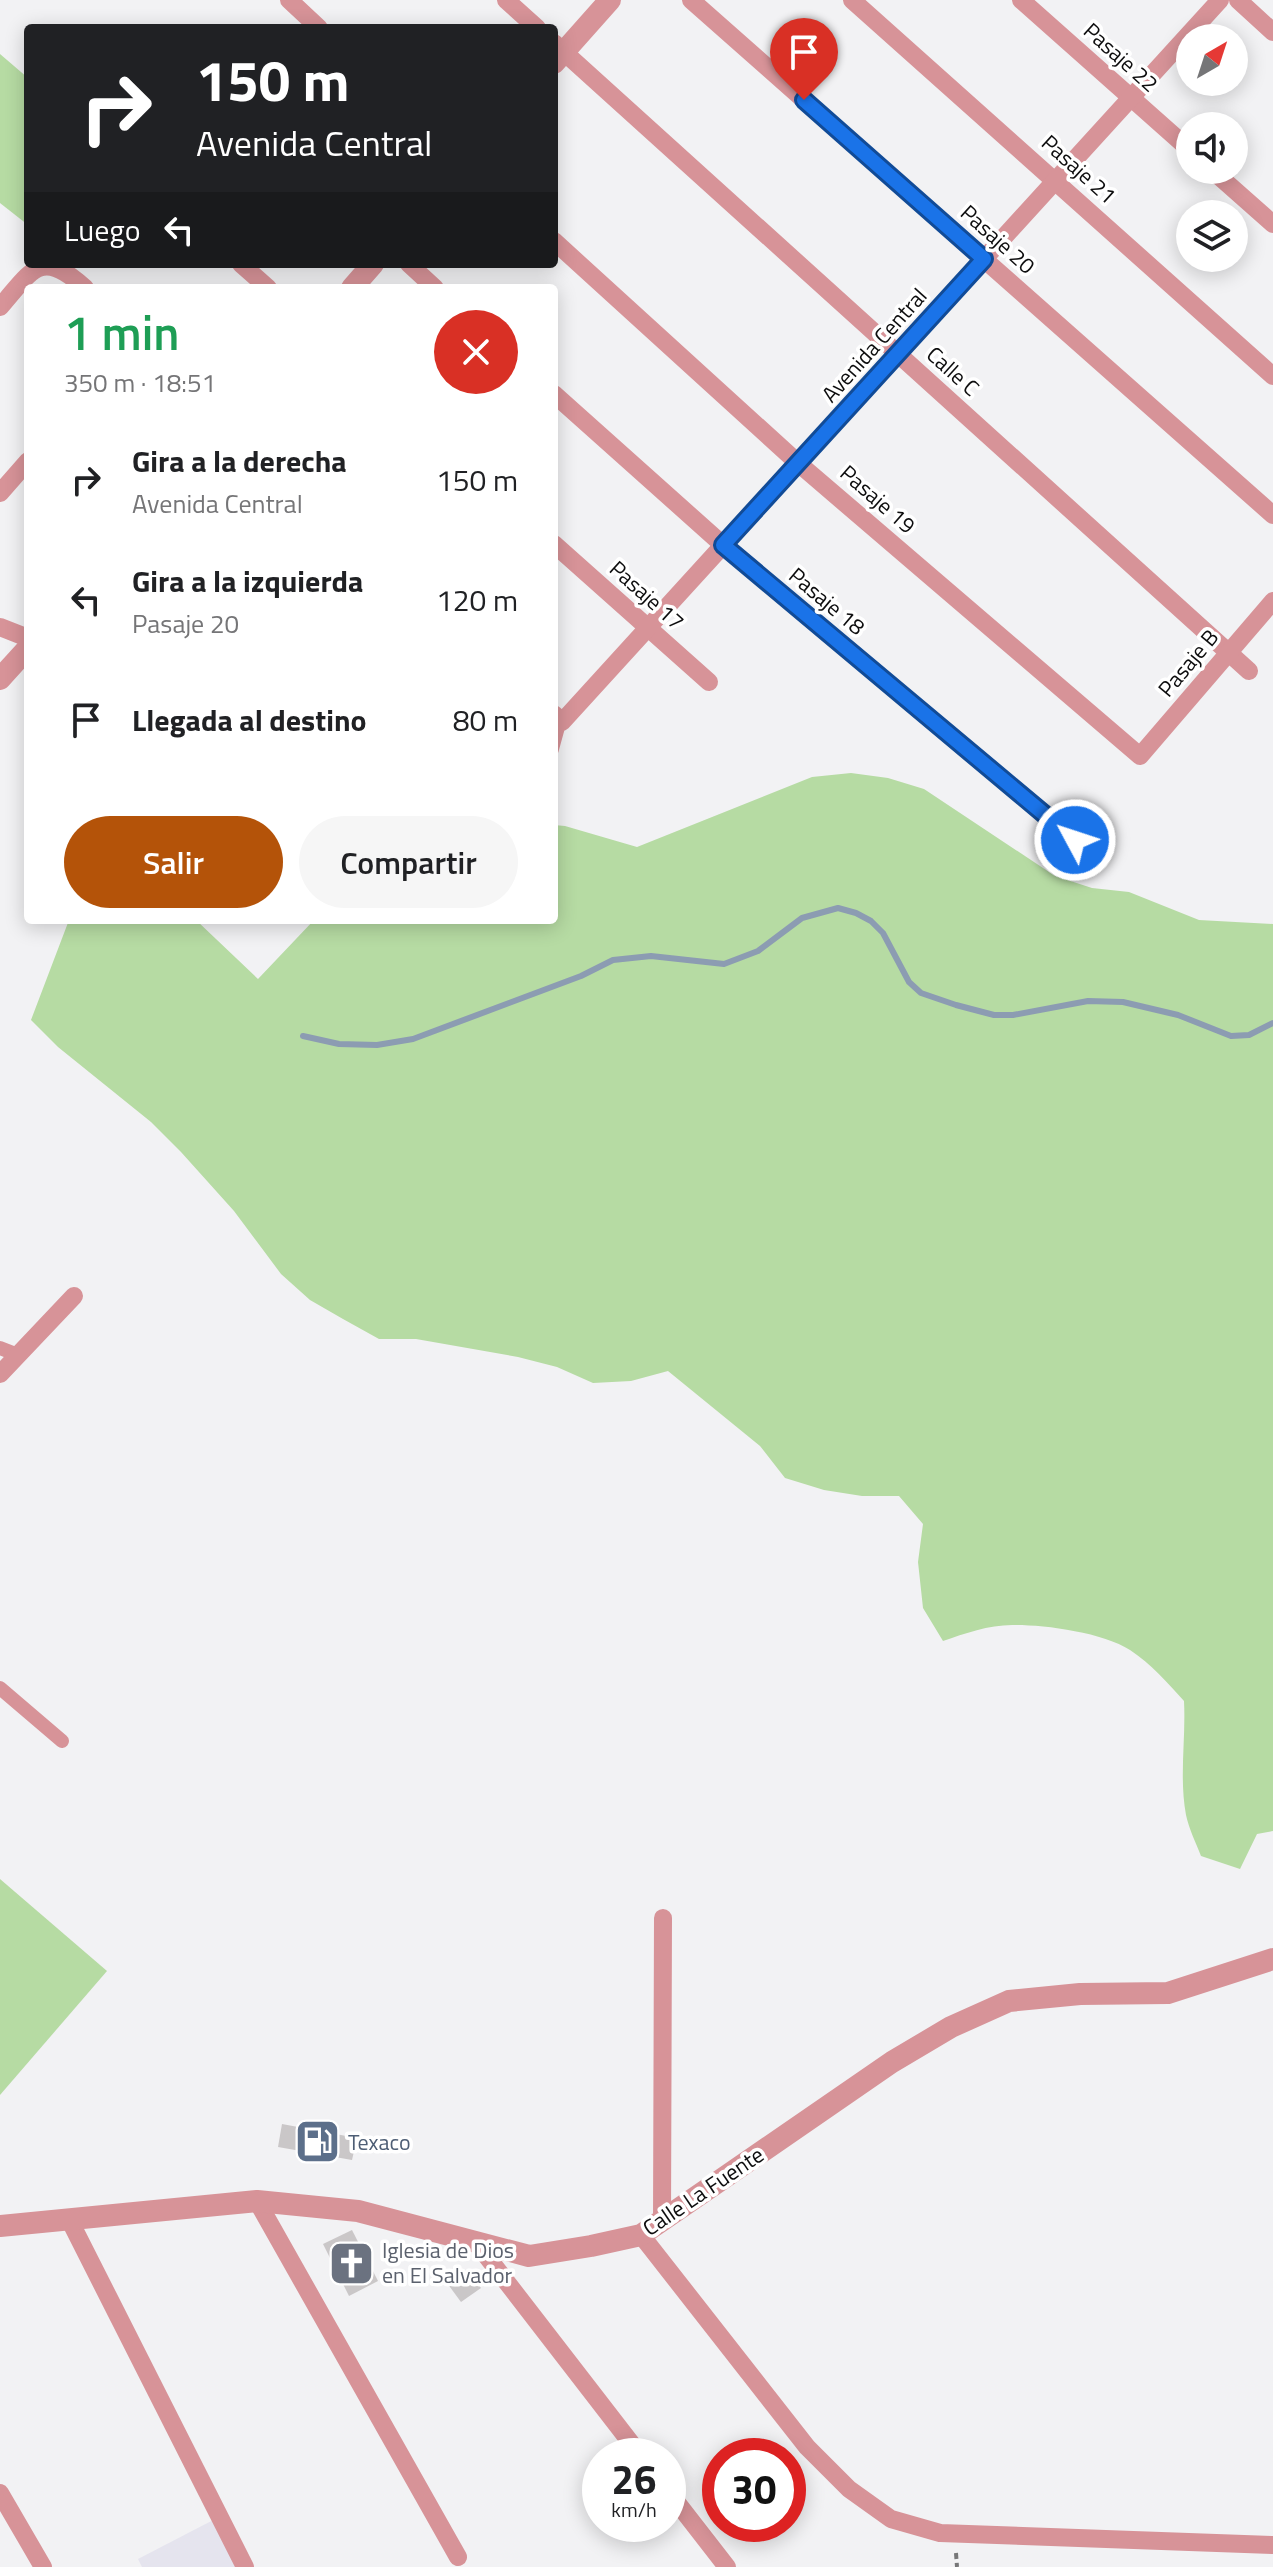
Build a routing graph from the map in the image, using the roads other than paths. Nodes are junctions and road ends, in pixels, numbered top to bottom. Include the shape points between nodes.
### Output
1 (289, 0) edge
2 (506, 0) edge
3 (610, 0) edge
4 (691, 0) edge
5 (852, 0) edge
6 (1021, 0) edge
7 (1220, 0) edge
8 (1238, 0) edge
9 (315, 24) edge
10 (533, 24) edge
11 (1273, 32) edge
12 (558, 52) edge
13 (558, 54) edge
14 (1131, 98) junction
15 (1176, 138) edge
16 (1056, 180) junction
17 (1228, 184) edge
18 (1273, 224) edge
19 (558, 245) edge
20 (984, 259) junction
21 (42, 268) edge
22 (61, 268) edge
23 (246, 268) edge
24 (370, 268) edge
25 (413, 268) edge
26 (80, 284) edge
27 (264, 284) edge
28 (356, 284) edge
29 (431, 284) edge
30 (0, 307) edge
31 (898, 354) junction
32 (1273, 376) edge
33 (558, 398) edge
34 (798, 463) junction
35 (24, 466) edge
36 (0, 493) edge
37 (1273, 515) edge
38 (723, 545) junction
39 (558, 548) edge
40 (1273, 601) edge
41 (0, 627) edge
42 (648, 628) junction
43 (24, 636) edge
44 (1228, 651) junction
45 (24, 652) edge
46 (1249, 671) dead end
47 (0, 679) edge
48 (709, 682) dead end
49 (558, 718) edge
50 (1140, 756) joint
51 (1075, 840) dead end
52 (74, 1296) dead end
53 (0, 1348) edge
54 (18, 1355) junction
55 (0, 1374) edge
56 (0, 1688) edge
57 (62, 1741) dead end
58 (663, 1918) dead end
59 (1273, 1959) edge
60 (257, 2201) junction
61 (69, 2219) junction
62 (662, 2220) junction
63 (0, 2226) edge
64 (641, 2235) junction
65 (475, 2241) junction
66 (627, 2438) edge
67 (0, 2493) edge
68 (686, 2514) edge
69 (1273, 2545) edge
70 (458, 2557) dead end
71 (43, 2567) edge
72 (245, 2567) edge
73 (727, 2567) edge

1 - 9 street
2 - 10 street
3 - 12 street
4 - 20 street, Pasaje 20
5 - 16 street, Pasaje 21
6 - 14 street, Pasaje 22
7 - 14 street, Avenida Central
8 - 11 street
13 - 31 street, Calle C
14 - 15 street, Pasaje 22
14 - 16 street, Avenida Central
16 - 20 street, Avenida Central
16 - 32 street, Pasaje 21
17 - 18 street
19 - 34 street, Pasaje 19
20 - 31 street, Avenida Central
20 - 37 street, Pasaje 20
21 - 30 street via 29,274
22 - 26 street
23 - 27 street
24 - 28 street
25 - 29 street
31 - 34 street, Avenida Central
31 - 44 street, Calle C
33 - 38 street, Pasaje 18
34 - 38 street, Avenida Central
34 - 50 street, Pasaje 19
35 - 36 street
38 - 42 street, Avenida Central
38 - 51 street, Pasaje 18
39 - 42 street, Pasaje 17
40 - 44 street, Pasaje B
41 - 43 street
42 - 48 street, Pasaje 17
42 - 49 street, Avenida Central
44 - 46 street, Calle C
44 - 50 street, Pasaje B
45 - 47 street
52 - 54 street
53 - 54 street
54 - 55 street
56 - 57 street
58 - 62 street
59 - 62 street, Calle La Fuente via 1168,1993 1009,2001 892,2062
60 - 61 street, Calle La Fuente
60 - 65 street, Calle La Fuente via 358,2211
60 - 70 street
61 - 63 street, Calle La Fuente
61 - 72 street
62 - 64 street, Calle La Fuente
64 - 65 street, Calle La Fuente via 529,2256
64 - 69 street via 807,2447 849,2489 891,2519 940,2533
65 - 66 street
67 - 71 street
68 - 73 street

